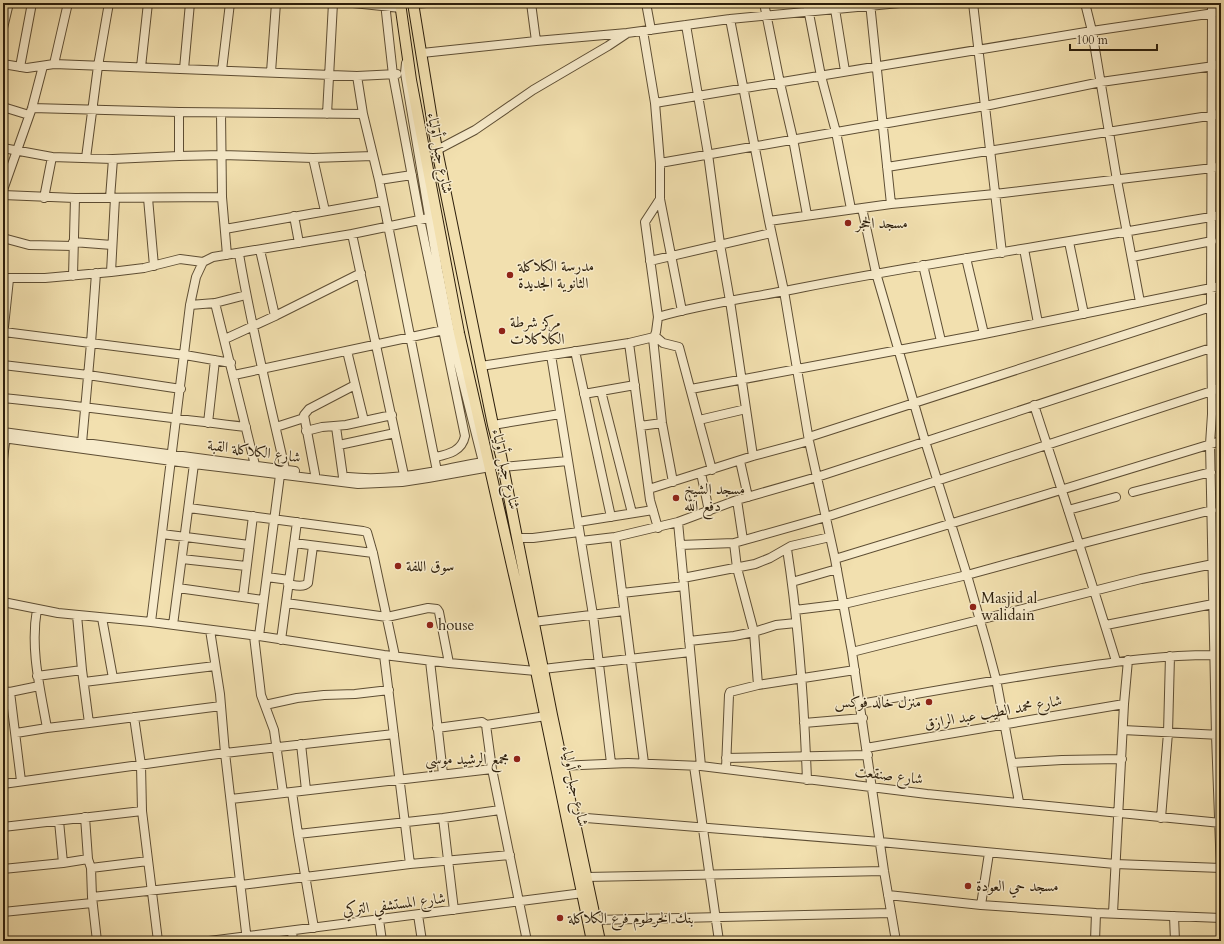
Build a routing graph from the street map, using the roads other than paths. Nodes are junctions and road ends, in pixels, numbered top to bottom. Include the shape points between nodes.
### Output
1 (9, 3) edge
2 (32, 3) edge
3 (68, 3) edge
4 (109, 3) edge
5 (148, 3) edge
6 (190, 3) edge
7 (230, 3) edge
8 (276, 3) edge
9 (333, 3) edge
10 (353, 3) edge
11 (426, 3) edge
12 (531, 3) edge
13 (646, 3) edge
14 (764, 3) edge
15 (900, 3) edge
16 (973, 3) edge
17 (1085, 3) edge
18 (1212, 3) edge
19 (413, 4) edge
20 (870, 4) edge
21 (385, 5) edge
22 (400, 5) edge
23 (807, 7) edge
24 (835, 9) junction
25 (1217, 13) edge
26 (766, 15) junction
27 (730, 19) junction
28 (686, 25) junction
29 (3, 28) edge
30 (647, 30) junction
31 (1092, 31) junction
32 (627, 33) junction
33 (536, 41) junction
34 (978, 50) junction
35 (422, 53) junction
36 (407, 58) junction
37 (3, 64) edge
38 (54, 64) junction
39 (43, 66) junction
40 (98, 66) junction
41 (876, 66) junction
42 (1217, 66) edge
43 (20, 67) junction
44 (141, 67) junction
45 (184, 70) junction
46 (222, 70) junction
47 (845, 71) junction
48 (271, 72) junction
49 (405, 73) junction
50 (328, 74) junction
51 (393, 75) junction
52 (357, 76) junction
53 (821, 76) junction
54 (1101, 82) junction
55 (780, 83) junction
56 (743, 89) junction
57 (699, 96) junction
58 (655, 103) junction
59 (985, 106) junction
60 (3, 107) edge
61 (92, 110) junction
62 (30, 111) junction
63 (180, 112) junction
64 (221, 113) junction
65 (327, 114) junction
66 (363, 114) junction
67 (1217, 114) edge
68 (883, 123) junction
69 (836, 132) junction
70 (1109, 132) junction
71 (793, 139) junction
72 (754, 146) junction
73 (3, 148) edge
74 (437, 150) junction
75 (16, 151) junction
76 (990, 151) junction
77 (708, 154) junction
78 (222, 155) junction
79 (179, 156) junction
80 (373, 156) junction
81 (52, 157) junction
82 (86, 158) junction
83 (313, 158) junction
84 (112, 159) junction
85 (660, 163) junction
86 (888, 167) junction
87 (1217, 168) edge
88 (412, 174) junction
89 (379, 180) junction
90 (1117, 180) junction
91 (3, 190) edge
92 (995, 194) junction
93 (3, 195) edge
94 (222, 197) junction
95 (44, 198) junction
96 (75, 198) junction
97 (112, 198) junction
98 (148, 198) junction
99 (660, 199) junction
100 (383, 201) junction
101 (891, 204) junction
102 (862, 208) junction
103 (851, 209) junction
104 (324, 211) junction
105 (807, 215) junction
106 (1221, 215) edge
107 (294, 216) junction
108 (1212, 217) junction
109 (425, 219) junction
110 (769, 221) junction
111 (388, 226) junction
112 (225, 229) junction
113 (1127, 232) junction
114 (771, 233) junction
115 (352, 234) junction
116 (3, 238) edge
117 (1212, 241) junction
118 (1069, 242) junction
119 (299, 243) junction
120 (73, 244) junction
121 (720, 244) junction
122 (112, 245) junction
123 (1024, 249) junction
124 (260, 250) junction
125 (1002, 253) junction
126 (239, 254) junction
127 (227, 255) junction
128 (671, 256) junction
129 (1132, 257) junction
130 (966, 258) junction
131 (650, 261) junction
132 (203, 262) junction
133 (923, 265) junction
134 (154, 266) junction
135 (111, 272) junction
136 (96, 273) junction
137 (361, 273) junction
138 (876, 273) junction
139 (73, 276) junction
140 (6, 279) edge
141 (1221, 286) edge
142 (1212, 287) junction
143 (784, 291) junction
144 (246, 295) junction
145 (730, 301) junction
146 (1140, 302) junction
147 (215, 303) junction
148 (190, 305) junction
149 (1211, 307) junction
150 (682, 310) junction
151 (1084, 314) junction
152 (275, 316) junction
153 (658, 317) junction
154 (1038, 323) junction
155 (254, 326) junction
156 (444, 330) junction
157 (4, 332) edge
158 (984, 334) junction
159 (3, 337) edge
160 (654, 337) junction
161 (411, 338) junction
162 (224, 339) junction
163 (941, 341) junction
164 (91, 343) junction
165 (629, 343) junction
166 (376, 345) junction
167 (1211, 348) junction
168 (898, 350) junction
169 (347, 351) junction
170 (575, 351) junction
171 (185, 355) junction
172 (551, 355) junction
173 (215, 360) junction
174 (230, 363) junction
175 (3, 365) edge
176 (481, 366) junction
177 (264, 370) junction
178 (796, 370) junction
179 (88, 375) junction
180 (234, 375) junction
181 (741, 379) junction
182 (355, 385) junction
183 (635, 385) junction
184 (1221, 388) edge
185 (181, 389) junction
186 (691, 389) junction
187 (601, 391) junction
188 (1212, 391) junction
189 (584, 394) junction
190 (3, 398) edge
191 (914, 404) junction
192 (85, 406) junction
193 (1034, 406) junction
194 (746, 409) junction
195 (560, 414) junction
196 (392, 415) junction
197 (304, 418) junction
198 (177, 419) junction
199 (699, 420) junction
200 (364, 421) junction
201 (208, 423) junction
202 (662, 423) junction
203 (493, 425) junction
204 (276, 426) junction
205 (640, 426) junction
206 (246, 427) junction
207 (336, 427) junction
208 (306, 431) junction
209 (395, 433) junction
210 (4, 435) edge
211 (809, 439) junction
212 (924, 441) junction
213 (1221, 441) edge
214 (82, 442) junction
215 (1210, 444) junction
216 (339, 445) junction
217 (1047, 445) junction
218 (753, 456) junction
219 (436, 457) junction
220 (172, 458) junction
221 (3, 459) edge
222 (568, 460) junction
223 (740, 461) junction
224 (502, 462) junction
225 (487, 463) junction
226 (194, 464) junction
227 (255, 465) junction
228 (712, 470) junction
229 (438, 471) junction
230 (282, 472) junction
231 (1211, 472) junction
232 (701, 473) junction
233 (315, 474) junction
234 (404, 476) junction
235 (343, 477) junction
236 (817, 477) junction
237 (938, 481) junction
238 (673, 482) junction
239 (649, 489) junction
240 (1062, 489) junction
241 (1133, 492) dead end
242 (748, 497) junction
243 (1116, 498) dead end
244 (737, 500) junction
245 (189, 508) junction
246 (653, 510) junction
247 (1068, 510) junction
248 (1212, 510) junction
249 (709, 511) junction
250 (632, 513) junction
251 (253, 516) junction
252 (611, 517) junction
253 (826, 517) junction
254 (274, 519) junction
255 (297, 522) junction
256 (578, 522) junction
257 (678, 522) junction
258 (951, 523) junction
259 (658, 528) junction
260 (162, 534) junction
261 (580, 536) junction
262 (830, 536) junction
263 (185, 537) junction
264 (616, 537) junction
265 (516, 538) junction
266 (743, 540) junction
267 (294, 543) junction
268 (734, 543) junction
269 (1080, 544) junction
270 (249, 545) junction
271 (680, 545) junction
272 (313, 546) junction
273 (1217, 546) edge
274 (786, 548) junction
275 (373, 553) junction
276 (182, 558) junction
277 (835, 559) junction
278 (1213, 564) junction
279 (246, 566) junction
280 (737, 568) junction
281 (837, 568) junction
282 (967, 575) junction
283 (267, 577) junction
284 (289, 582) junction
285 (683, 582) junction
286 (792, 582) junction
287 (178, 588) junction
288 (1094, 592) junction
289 (622, 593) junction
290 (243, 597) junction
291 (263, 600) junction
292 (3, 602) edge
293 (286, 603) junction
294 (844, 604) junction
295 (1213, 604) junction
296 (37, 609) junction
297 (796, 610) junction
298 (624, 611) junction
299 (77, 615) junction
300 (593, 616) junction
301 (387, 617) junction
302 (102, 618) junction
303 (981, 620) junction
304 (151, 622) junction
305 (534, 622) junction
306 (796, 623) junction
307 (173, 625) junction
308 (1106, 625) junction
309 (210, 630) junction
310 (754, 632) junction
311 (256, 636) junction
312 (281, 640) junction
313 (689, 641) junction
314 (690, 652) junction
315 (852, 652) junction
316 (384, 655) junction
317 (1218, 655) edge
318 (395, 656) junction
319 (1170, 656) junction
320 (630, 660) junction
321 (1128, 660) junction
322 (430, 661) junction
323 (1116, 661) junction
324 (449, 663) junction
325 (598, 663) junction
326 (215, 666) junction
327 (82, 670) junction
328 (540, 670) junction
329 (855, 670) junction
330 (37, 676) junction
331 (113, 678) junction
332 (802, 678) junction
333 (996, 680) junction
334 (84, 682) junction
335 (758, 685) junction
336 (39, 686) junction
337 (389, 690) junction
338 (7, 692) edge
339 (265, 704) junction
340 (860, 704) junction
341 (1124, 704) junction
342 (221, 706) junction
343 (546, 716) junction
344 (134, 717) junction
345 (863, 718) junction
346 (804, 723) junction
347 (89, 724) junction
348 (1004, 724) junction
349 (486, 725) junction
350 (47, 728) junction
351 (438, 728) junction
352 (1123, 730) junction
353 (16, 733) junction
354 (1168, 733) junction
355 (394, 734) junction
356 (1219, 735) edge
357 (301, 744) junction
358 (277, 746) junction
359 (867, 752) junction
360 (225, 753) junction
361 (806, 757) junction
362 (726, 758) junction
363 (1122, 759) junction
364 (611, 763) junction
365 (644, 763) junction
366 (1012, 763) junction
367 (141, 765) junction
368 (560, 766) junction
369 (697, 766) junction
370 (726, 768) junction
371 (492, 769) junction
372 (443, 774) junction
373 (399, 779) junction
374 (807, 780) junction
375 (21, 781) junction
376 (3, 784) edge
377 (873, 787) junction
378 (306, 790) junction
379 (292, 792) junction
380 (283, 793) junction
381 (231, 799) junction
382 (1019, 802) junction
383 (500, 810) junction
384 (142, 811) junction
385 (1118, 813) junction
386 (85, 817) junction
387 (574, 817) junction
388 (443, 818) junction
389 (1161, 818) junction
390 (59, 820) junction
391 (405, 822) junction
392 (1220, 823) edge
393 (3, 827) edge
394 (703, 827) junction
395 (298, 834) junction
396 (880, 842) junction
397 (989, 853) junction
398 (510, 855) junction
399 (88, 859) junction
400 (148, 861) junction
401 (448, 861) junction
402 (63, 863) junction
403 (410, 864) junction
404 (1115, 864) junction
405 (91, 868) junction
406 (1221, 868) edge
407 (3, 869) edge
408 (884, 871) junction
409 (1221, 872) edge
410 (709, 875) junction
411 (305, 877) junction
412 (586, 877) junction
413 (240, 883) junction
414 (152, 892) junction
415 (583, 893) junction
416 (888, 895) junction
417 (92, 900) junction
418 (519, 901) junction
419 (981, 905) junction
420 (454, 910) junction
421 (3, 912) edge
422 (891, 913) junction
423 (1096, 913) junction
424 (1113, 913) junction
425 (418, 915) junction
426 (1174, 916) junction
427 (715, 918) junction
428 (1221, 918) edge
429 (379, 920) junction
430 (596, 920) junction
431 (314, 928) junction
432 (292, 931) junction
433 (247, 939) edge
434 (97, 941) edge
435 (158, 941) edge
436 (209, 941) edge
437 (294, 941) edge
438 (382, 941) edge
439 (422, 941) edge
440 (527, 941) edge
441 (592, 941) edge
442 (600, 941) edge
443 (718, 941) edge
444 (896, 941) edge
445 (1095, 941) edge
446 (1175, 941) edge

1 - 29 street
2 - 43 street
3 - 38 street
4 - 40 street
5 - 44 street
6 - 45 street
7 - 46 street
8 - 48 street
9 - 50 street
10 - 21 street
11 - 19 street
12 - 33 street
13 - 30 street
14 - 26 street
15 - 20 street
16 - 34 street
17 - 31 street
18 - 25 street
19 - 35 main road, شارع جبل أولياء
20 - 24 street
20 - 41 street
21 - 22 street
21 - 51 street
22 - 36 main road, شارع جبل أولياء
23 - 24 street
23 - 26 street
23 - 53 street
24 - 47 street
25 - 31 street
25 - 42 street
26 - 27 street
26 - 55 street
27 - 28 street
27 - 56 street
28 - 30 street
28 - 57 street
30 - 32 street
30 - 58 street
31 - 34 street
31 - 54 street
32 - 33 street
32 - 74 street via 533,90 475,130
33 - 35 street
34 - 41 street
34 - 59 street
35 - 74 main road, شارع جبل أولياء
36 - 49 street
36 - 225 main road, شارع جبل أولياء via 459,332
37 - 43 street
38 - 39 street
38 - 40 street
39 - 43 street
39 - 62 street
40 - 44 street
40 - 61 street
41 - 47 street
41 - 68 street
42 - 54 street
42 - 67 street
44 - 45 street
45 - 46 street
46 - 48 street
47 - 53 street
48 - 50 street
49 - 51 street
49 - 109 street
50 - 52 street
50 - 65 street
51 - 52 street
51 - 88 street
52 - 66 street
53 - 55 street
53 - 69 street
54 - 59 street
54 - 70 street
55 - 56 street
55 - 71 street
56 - 57 street
56 - 72 street
57 - 58 street
57 - 77 street
58 - 85 street
59 - 68 street
59 - 76 street
60 - 62 street
61 - 62 street
61 - 63 street
61 - 82 street
62 - 75 street
63 - 64 street
63 - 79 street
64 - 65 street
64 - 78 street
65 - 66 street
66 - 80 street
67 - 70 street
67 - 87 street
68 - 69 street
68 - 86 street
69 - 71 street
69 - 103 street
70 - 76 street
70 - 90 street
71 - 72 street
71 - 105 street
72 - 77 street
72 - 110 street
73 - 75 street
74 - 176 main road, شارع جبل أولياء
75 - 81 street
75 - 91 street
76 - 86 street
76 - 92 street
77 - 85 street
77 - 121 street
78 - 79 street
78 - 83 street
78 - 94 street
79 - 84 street
80 - 83 street
80 - 89 street
81 - 82 street
81 - 95 street
82 - 84 street
83 - 104 street
84 - 97 street
85 - 99 street
86 - 101 street
87 - 90 street
87 - 108 street
88 - 89 street
88 - 109 street
89 - 100 street
90 - 92 street
90 - 113 street
92 - 101 street
92 - 125 street
93 - 95 street
94 - 98 street
94 - 112 street
95 - 96 street
96 - 97 street
96 - 120 street
97 - 98 street
97 - 122 street
98 - 134 street
99 - 128 street
99 - 131 street via 645,222
100 - 104 street
100 - 111 street
101 - 102 street
102 - 103 street
102 - 138 street
103 - 105 street
104 - 107 street
105 - 110 street
106 - 108 street
107 - 112 street
107 - 119 street
108 - 113 street
108 - 117 street
109 - 111 street
109 - 156 street
109 - 225 street via 450,331
110 - 114 street
111 - 115 street
111 - 161 street
112 - 127 street
113 - 118 street
113 - 129 street
114 - 121 street
114 - 143 street
115 - 119 street
115 - 137 street
116 - 120 street via 34,246
117 - 129 street
117 - 142 street
118 - 123 street
118 - 151 street
119 - 124 street
120 - 122 street
120 - 139 street
121 - 128 street
121 - 145 street
122 - 135 street
123 - 125 street
123 - 154 street
124 - 126 street
124 - 152 street
125 - 130 street
126 - 127 street
126 - 144 street
127 - 132 street
128 - 131 street
128 - 150 street
129 - 146 street
130 - 133 street
130 - 158 street
131 - 153 street
132 - 134 street via 180,259
132 - 148 street via 198,271
133 - 138 street
133 - 163 street
134 - 135 street
135 - 136 street
136 - 139 street
136 - 164 street
137 - 152 street
137 - 166 street
138 - 143 street
138 - 168 street
139 - 140 street
140 - 157 street
141 - 142 street
142 - 146 street
142 - 149 street
143 - 145 street
143 - 178 street
144 - 147 street
144 - 155 street
145 - 150 street
145 - 181 street
146 - 151 street
147 - 148 street
147 - 162 street
148 - 171 street
149 - 167 street
149 - 191 street
150 - 153 street
151 - 154 street
152 - 155 street
153 - 160 street
154 - 158 street
155 - 162 street
155 - 177 street
156 - 161 street
156 - 219 street via 465,436 458,449
157 - 159 street
157 - 164 street
158 - 163 street
160 - 165 street
160 - 186 street via 663,343 680,347
160 - 202 street
161 - 166 street
161 - 219 street
162 - 174 street
163 - 168 street
164 - 171 street
164 - 179 street
165 - 170 street
165 - 183 street
166 - 169 street
166 - 196 street
167 - 188 street
167 - 193 street
168 - 178 street
168 - 191 street
169 - 177 street
169 - 182 street
170 - 172 street
170 - 189 street
171 - 173 street
171 - 185 street
172 - 176 street
172 - 195 street
173 - 174 street
173 - 201 street
174 - 180 street
175 - 179 street
176 - 203 main road, شارع جبل أولياء
177 - 180 street
177 - 204 street
178 - 181 street
178 - 211 street
179 - 185 street
179 - 192 street
180 - 206 street
181 - 186 street
181 - 194 street
182 - 197 street via 309,409
182 - 200 street
183 - 187 street
183 - 205 street
184 - 188 street
185 - 198 street
186 - 199 street
187 - 189 street
187 - 250 street
188 - 215 street
188 - 217 street
189 - 252 street
190 - 192 street
191 - 211 street
191 - 212 street
192 - 198 street
192 - 214 street
193 - 212 street
193 - 217 street
194 - 199 street
194 - 218 street
195 - 203 street
195 - 222 street
196 - 200 street
196 - 209 street
197 - 204 street
197 - 208 street
198 - 201 street
198 - 220 street
199 - 228 street
200 - 207 street
201 - 206 street
202 - 205 street
202 - 238 street
203 - 224 main road, شارع جبل أولياء
204 - 230 street
205 - 239 street
206 - 227 street
207 - 208 street
207 - 216 street
208 - 233 street
209 - 216 street
209 - 234 street
210 - 214 street, شارع الكلاكلة القبة
210 - 220 street, شارع الكلاكلة القبة
210 - 221 street
211 - 218 street
211 - 236 street
212 - 236 street
212 - 237 street
213 - 215 street
214 - 220 street, شارع الكلاكلة القبة
215 - 231 street
215 - 240 street
216 - 235 street
217 - 237 street
217 - 240 street
218 - 223 street
219 - 229 street
220 - 226 street, شارع الكلاكلة القبة
220 - 227 street, شارع الكلاكلة القبة
220 - 260 street
222 - 224 street, شارع الكلاكلة القبة
222 - 256 street
223 - 228 street
223 - 242 street
224 - 225 street, شارع الكلاكلة القبة
224 - 265 main road, شارع جبل أولياء
225 - 229 street, شارع الكلاكلة القبة
225 - 230 street, شارع الكلاكلة القبة via 428,478 358,484
225 - 328 main road, شارع جبل أولياء
226 - 230 street, شارع الكلاكلة القبة
226 - 245 street
227 - 230 street, شارع الكلاكلة القبة
228 - 232 street
229 - 234 street, شارع الكلاكلة القبة
230 - 233 street, شارع الكلاكلة القبة
230 - 254 street
231 - 241 street
231 - 248 street
232 - 238 street
232 - 249 street
233 - 235 street, شارع الكلاكلة القبة
234 - 235 street, شارع الكلاكلة القبة
236 - 242 street
236 - 253 street
237 - 253 street
237 - 258 street
238 - 239 street
239 - 246 street
240 - 247 street
240 - 258 street
242 - 244 street
243 - 247 street
244 - 249 street
244 - 266 street
245 - 251 street
245 - 263 street
246 - 250 street
246 - 259 street
247 - 269 street
248 - 269 street
248 - 273 street
249 - 257 street
250 - 252 street
251 - 254 street
251 - 270 street
252 - 256 street
253 - 262 street
253 - 266 street
254 - 255 street
254 - 283 street
255 - 267 street
255 - 275 street via 367,532
256 - 261 street
257 - 259 street
257 - 271 street
258 - 277 street
258 - 282 street
259 - 264 street
260 - 263 street
260 - 304 street
261 - 264 street
261 - 265 street
261 - 300 street
262 - 274 street
262 - 277 street
263 - 270 street
263 - 276 street
264 - 289 street
265 - 305 main road, شارع جبل أولياء
266 - 268 street
267 - 272 street
267 - 284 street
268 - 271 street
268 - 280 street
269 - 282 street
269 - 288 street
270 - 279 street
271 - 285 street
272 - 275 street
272 - 284 street via 308,583 302,586
273 - 278 street
274 - 280 street via 763,561
274 - 286 street
275 - 301 street
276 - 279 street
276 - 287 street
277 - 281 street
278 - 288 street
278 - 295 street
279 - 290 street
280 - 285 street
280 - 310 street
281 - 286 street
281 - 294 street
282 - 294 street
282 - 303 street
283 - 284 street
283 - 291 street
284 - 293 street
285 - 289 street
285 - 313 street
286 - 297 street
287 - 290 street
287 - 307 street
288 - 303 street
288 - 308 street
289 - 298 street
290 - 291 street
291 - 311 street
292 - 296 street
293 - 301 street
293 - 312 street
294 - 297 street
294 - 315 street
295 - 308 street
295 - 317 street
296 - 299 street
296 - 330 street via 34,638
297 - 306 street
298 - 300 street
298 - 320 street
299 - 302 street
299 - 327 street
300 - 305 street
300 - 325 street
301 - 318 street
301 - 324 street via 428,608 437,609
302 - 304 street
302 - 331 street
303 - 315 street
303 - 333 street
304 - 307 street
305 - 328 main road, شارع جبل أولياء
306 - 310 street via 776,625
306 - 332 street
307 - 309 street
308 - 323 street
309 - 311 street
309 - 326 street
310 - 313 street
310 - 335 street
311 - 312 street
311 - 339 street via 261,695
312 - 316 street
313 - 314 street
314 - 320 street
314 - 369 street
315 - 329 street
316 - 318 street
316 - 337 street
317 - 319 street
317 - 356 street
318 - 322 street
319 - 321 street
319 - 354 street
320 - 325 street
320 - 365 street
321 - 323 street
321 - 341 street
322 - 324 street
322 - 351 street
323 - 333 street
324 - 328 street
325 - 328 street
325 - 364 street
326 - 331 street
326 - 342 street
327 - 330 street
327 - 334 street
328 - 343 main road, شارع جبل أولياء
328 - 368 main road, شارع جبل أولياء
329 - 332 street
329 - 340 street
330 - 336 street
331 - 334 street
332 - 335 street
332 - 346 street
333 - 340 street
333 - 348 street
334 - 347 street
335 - 362 street via 734,690 729,695
336 - 338 street
336 - 350 street
337 - 339 street via 297,698
337 - 355 street
338 - 353 street
339 - 358 street
340 - 345 street
341 - 348 street, شارع محمد الطيب عبد الرازق
341 - 352 street
342 - 344 street
342 - 360 street
343 - 349 street
343 - 368 main road, شارع جبل أولياء
344 - 347 street
344 - 367 street
345 - 346 street
345 - 359 street
346 - 361 street
347 - 350 street
348 - 359 street, شارع محمد الطيب عبد الرازق
348 - 366 street
349 - 351 street via 482,722
349 - 371 street
350 - 353 street
351 - 372 street
352 - 354 street
352 - 363 street
353 - 375 street
354 - 356 street
354 - 389 street
355 - 357 street
355 - 373 street
356 - 392 street
357 - 358 street
357 - 378 street
358 - 360 street
358 - 380 street
359 - 361 street, شارع محمد الطيب عبد الرازق
359 - 377 street
360 - 367 street
360 - 381 street
361 - 362 street, شارع محمد الطيب عبد الرازق
361 - 374 street
362 - 370 street
363 - 366 street
363 - 385 street
364 - 365 street, شارع صنقعت
364 - 368 street, شارع صنقعت
365 - 369 street, شارع صنقعت
366 - 382 street
367 - 375 street
367 - 384 street
368 - 387 main road, شارع جبل أولياء
368 - 415 main road, شارع جبل أولياء
369 - 370 street, شارع صنقعت
369 - 394 street
370 - 374 street, شارع صنقعت
371 - 372 street
371 - 383 street
372 - 373 street
373 - 378 street
373 - 391 street
374 - 377 street, شارع صنقعت
375 - 376 street
377 - 382 street, شارع صنقعت
377 - 396 street
378 - 379 street
379 - 380 street
379 - 395 street
380 - 381 street
381 - 413 street
382 - 385 street, شارع صنقعت
383 - 388 street
383 - 398 street
384 - 386 street
384 - 400 street
385 - 389 street, شارع صنقعت
385 - 404 street
386 - 390 street
386 - 399 street
387 - 394 street
387 - 412 main road, شارع جبل أولياء
388 - 391 street
388 - 401 street
389 - 392 street, شارع صنقعت
390 - 393 street
390 - 402 street
391 - 395 street
391 - 403 street
392 - 406 street
394 - 396 street
394 - 410 street
395 - 411 street
396 - 397 street
396 - 408 street
397 - 404 street
397 - 419 street
398 - 401 street
398 - 418 street
399 - 402 street
399 - 405 street
400 - 405 street
400 - 414 street
401 - 403 street
401 - 420 street
402 - 407 street
403 - 411 street
404 - 406 street
404 - 424 street
405 - 417 street
406 - 409 street
408 - 410 street
408 - 416 street
410 - 412 street
410 - 427 street
411 - 413 street
411 - 431 street
412 - 430 main road, شارع جبل أولياء
413 - 414 street
413 - 433 street
414 - 417 street
414 - 435 street
415 - 418 street, شارع المستشفي التركي
415 - 441 main road, شارع جبل أولياء
416 - 419 street
416 - 422 street
417 - 421 street
417 - 434 street
418 - 420 street, شارع المستشفي التركي
418 - 440 street
419 - 423 street
420 - 425 street, شارع المستشفي التركي
422 - 427 street
422 - 444 street
423 - 424 street
423 - 445 street
424 - 426 street
425 - 429 street, شارع المستشفي التركي
425 - 439 street
426 - 428 street
426 - 446 street
427 - 430 street
427 - 443 street
429 - 431 street, شارع المستشفي التركي
429 - 438 street
430 - 442 main road, شارع جبل أولياء
431 - 432 street, شارع المستشفي التركي
432 - 433 street, شارع المستشفي التركي
432 - 437 street
433 - 436 street, شارع المستشفي التركي

